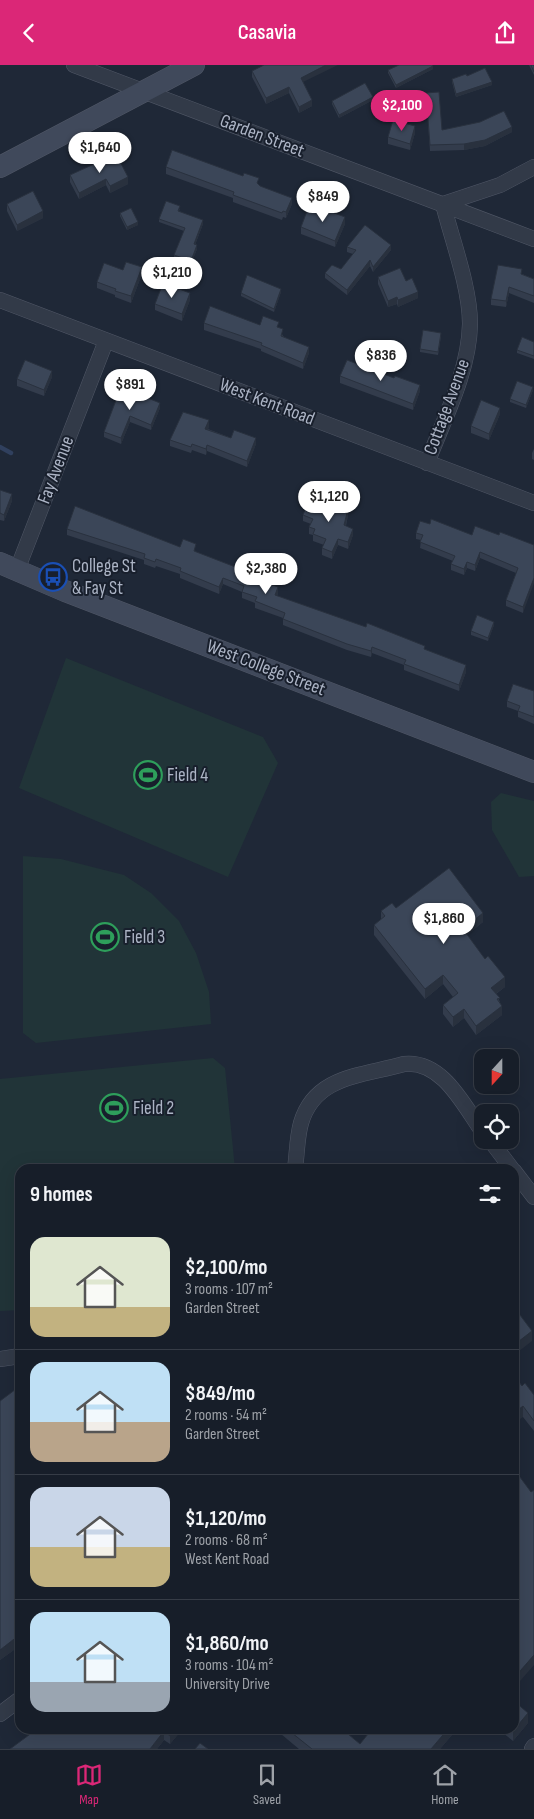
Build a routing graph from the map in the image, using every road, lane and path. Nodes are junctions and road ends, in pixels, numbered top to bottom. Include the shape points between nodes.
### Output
1 (74, 65) edge
2 (194, 65) edge
3 (145, 90) junction
4 (0, 167) edge
5 (534, 167) edge
6 (443, 204) junction
7 (534, 239) edge
8 (0, 300) edge
9 (106, 341) junction
10 (427, 463) junction
11 (534, 503) edge
12 (9, 567) edge
13 (534, 771) edge
14 (474, 1121) edge
15 (497, 1149) edge
16 (296, 1164) edge
17 (508, 1164) edge
18 (519, 1178) edge
19 (534, 1197) edge
20 (15, 1357) edge
21 (0, 1359) edge
22 (15, 1703) edge
23 (0, 1715) edge

1 - 3 street, Garden Street
2 - 3 street
3 - 4 street
3 - 6 street, Garden Street
5 - 6 street via 500,185
6 - 7 street, Garden Street
6 - 10 street, Cottage Avenue via 467,296 470,323 460,379
8 - 9 street, West Kent Road
9 - 10 street, West Kent Road
9 - 12 street, Fay Avenue
10 - 11 street, West Kent Road
12 - 13 street, West College Street
14 - 16 street via 438,1074 422,1065 404,1064 342,1080 322,1089 305,1112 300,1126
15 - 17 street
18 - 19 street
20 - 21 street
22 - 23 street

